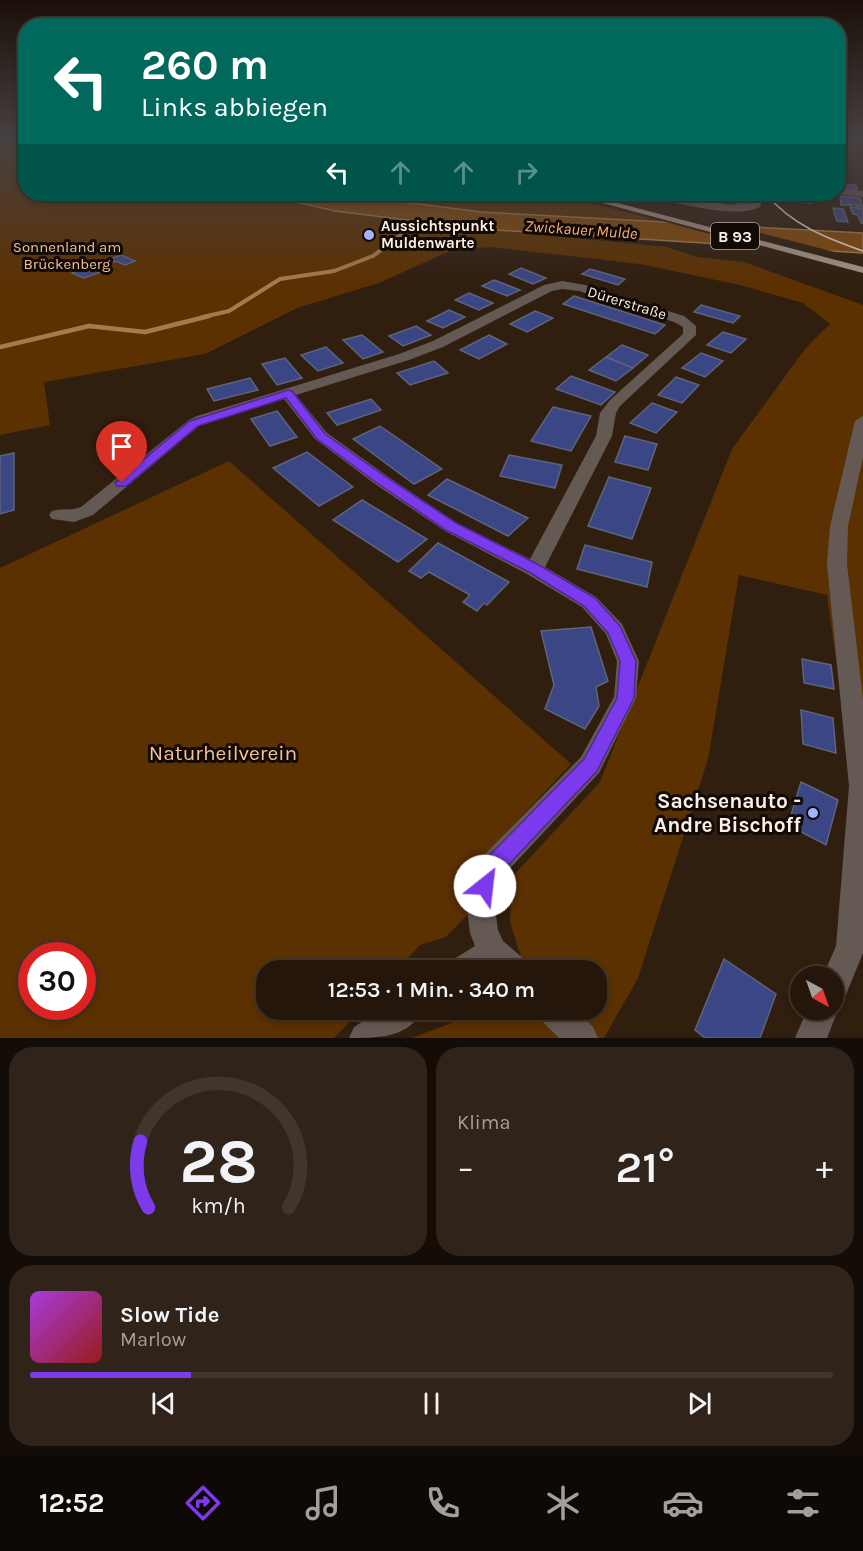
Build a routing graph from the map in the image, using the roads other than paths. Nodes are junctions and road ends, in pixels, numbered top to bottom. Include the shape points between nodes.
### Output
1 (846, 193) edge
2 (863, 195) edge
3 (603, 201) edge
4 (623, 201) edge
5 (684, 201) edge
6 (756, 201) edge
7 (863, 264) edge
8 (863, 270) edge
9 (288, 394) junction
10 (863, 421) edge
11 (58, 515) dead end
12 (534, 569) junction
13 (502, 960) edge
14 (843, 966) edge
15 (392, 1020) edge
16 (563, 1020) edge
17 (819, 1020) edge
18 (365, 1038) edge
19 (582, 1038) edge
20 (811, 1038) edge

1 - 2 street
3 - 8 main road, B 93
4 - 7 main road, B 93
5 - 6 street via 724,208 756,206
9 - 11 street via 190,422 87,511 74,516
9 - 12 street via 321,436 381,480 451,527
9 - 12 street, Dürerstraße via 438,344 561,285 679,319 690,326 689,335 608,413 604,436
10 - 14 street via 839,526 837,564 861,786 851,947
12 - 13 street via 590,602 615,630 628,661 625,698 590,765 489,870 480,902 484,933
15 - 18 street
16 - 19 street
17 - 20 street

